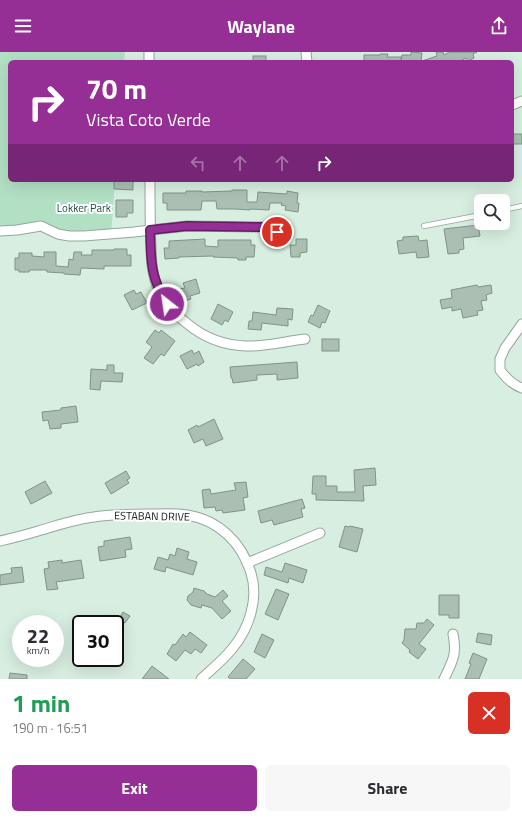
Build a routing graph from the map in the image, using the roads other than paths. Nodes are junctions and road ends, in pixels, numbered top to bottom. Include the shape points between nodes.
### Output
1 (150, 182) edge
2 (522, 206) edge
3 (510, 209) edge
4 (474, 216) edge
5 (424, 226) dead end
6 (150, 230) junction
7 (0, 231) edge
8 (277, 232) dead end
9 (522, 324) edge
10 (306, 339) dead end
11 (522, 388) edge
12 (320, 533) dead end
13 (0, 541) edge
14 (247, 562) junction
15 (452, 634) dead end
16 (202, 679) edge
17 (444, 679) edge

1 - 6 street
2 - 3 lane
4 - 5 lane
6 - 7 street via 84,236 63,235 41,226
6 - 8 street via 187,226 261,227
6 - 10 street via 152,268 157,286 173,311 194,329 215,340 244,346
9 - 11 street via 500,359 500,370 509,380
12 - 14 street
13 - 14 street, ESTABAN DRIVE via 93,517 121,514 179,514 199,518 217,526 230,536
14 - 16 street, ESTABAN DRIVE via 254,589 248,621 233,648
15 - 17 street via 454,655

